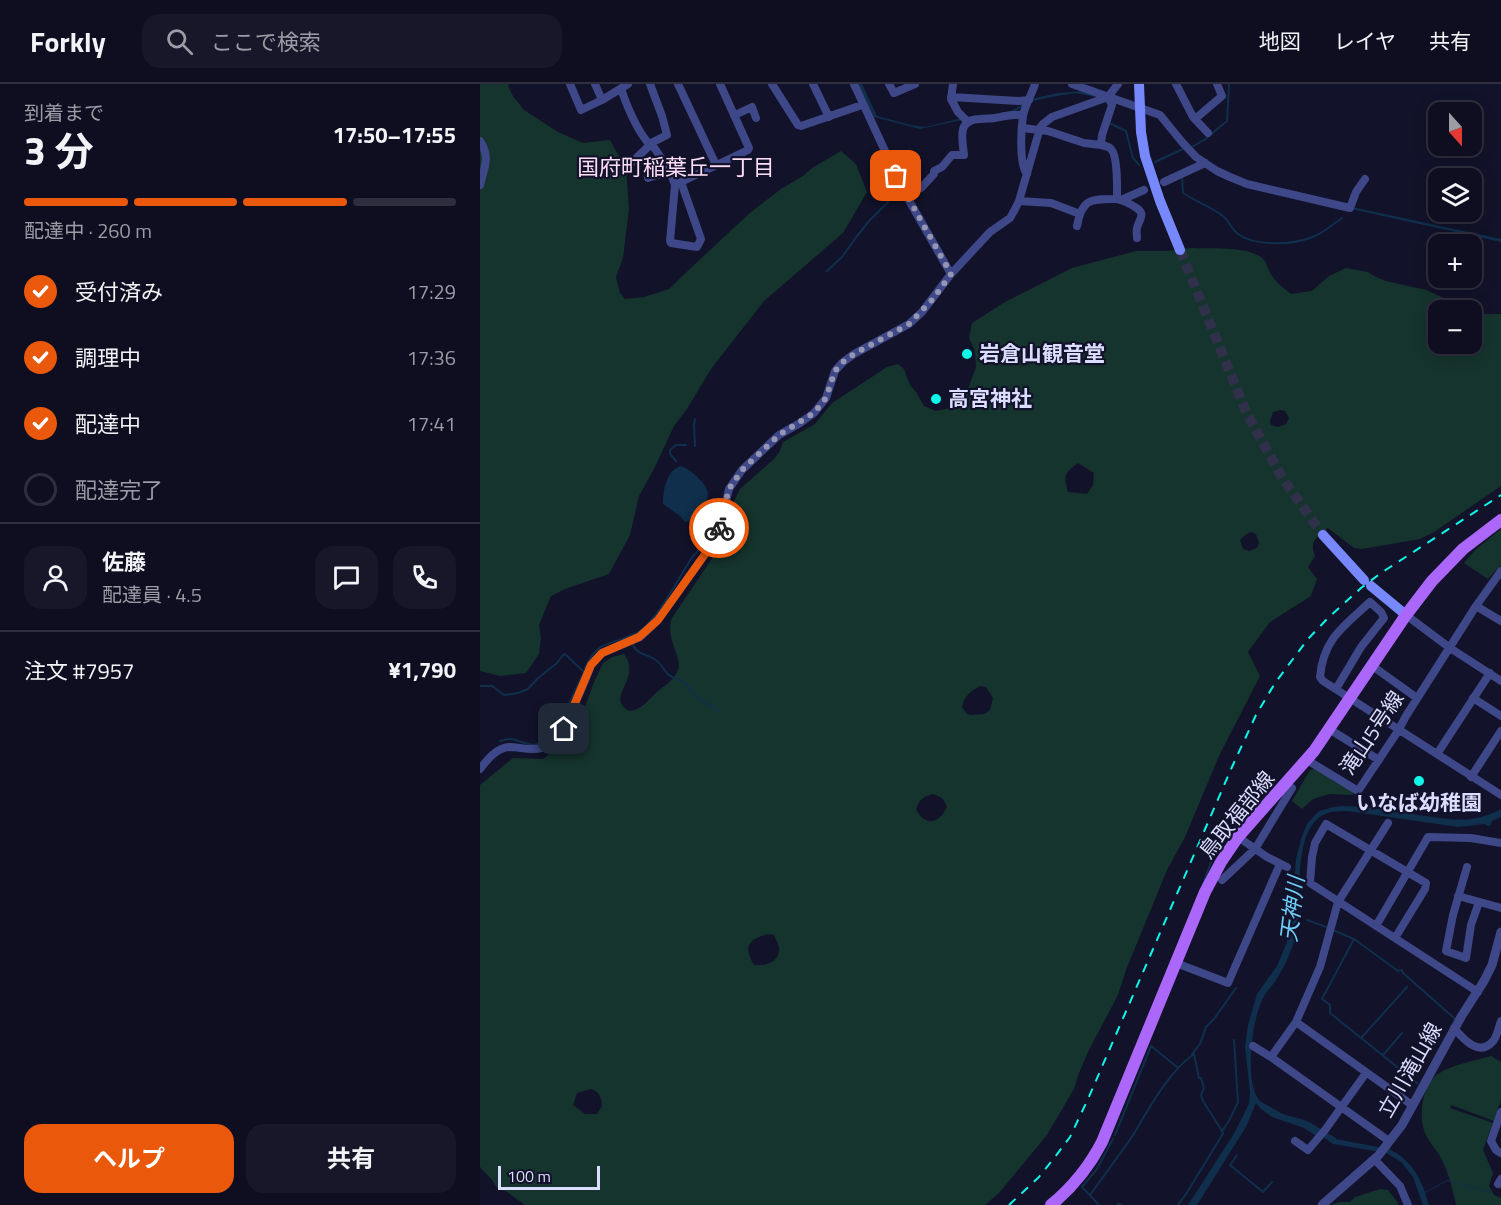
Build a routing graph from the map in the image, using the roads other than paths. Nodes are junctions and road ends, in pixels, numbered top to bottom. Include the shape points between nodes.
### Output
1 (570, 84) edge
2 (595, 84) edge
3 (650, 84) edge
4 (678, 84) edge
5 (720, 84) edge
6 (813, 84) edge
7 (854, 84) edge
8 (890, 84) edge
9 (915, 84) edge
10 (953, 84) edge
11 (1035, 84) edge
12 (1072, 84) edge
13 (1118, 84) edge
14 (1139, 84) edge
15 (1176, 84) edge
16 (1217, 84) edge
17 (773, 85) edge
18 (625, 86) edge
19 (951, 96) junction
20 (1108, 97) junction
21 (602, 100) junction
22 (1028, 102) junction
23 (862, 105) junction
24 (1139, 108) junction
25 (735, 115) junction
26 (1023, 115) junction
27 (829, 117) junction
28 (756, 118) dead end
29 (1195, 119) junction
30 (966, 120) junction
31 (1022, 128) junction
32 (1040, 130) junction
33 (1208, 133) dead end
34 (480, 141) edge
35 (650, 145) junction
36 (1101, 145) junction
37 (1205, 163) junction
38 (716, 165) junction
39 (627, 167) dead end
40 (892, 168) junction
41 (670, 171) junction
42 (1027, 174) junction
43 (648, 178) dead end
44 (1365, 179) dead end
45 (1164, 182) dead end
46 (678, 183) junction
47 (480, 185) edge
48 (1144, 190) dead end
49 (1119, 200) junction
50 (1019, 201) junction
51 (1080, 214) junction
52 (1077, 226) dead end
53 (1137, 238) dead end
54 (1180, 250) tunnel mouth
55 (951, 274) junction
56 (1501, 520) edge
57 (1323, 535) tunnel mouth
58 (1501, 571) edge
59 (1372, 586) junction
60 (1370, 602) junction
61 (1476, 606) junction
62 (1406, 615) junction
63 (1501, 621) edge
64 (1450, 648) junction
65 (1371, 665) junction
66 (1490, 674) junction
67 (1501, 681) edge
68 (1336, 689) junction
69 (1349, 698) junction
70 (1417, 698) junction
71 (1473, 698) junction
72 (1501, 716) edge
73 (1329, 729) junction
74 (1398, 731) junction
75 (1501, 731) edge
76 (1437, 754) junction
77 (1306, 760) junction
78 (1379, 760) junction
79 (480, 769) edge
80 (1471, 777) junction
81 (1292, 789) dead end
82 (1501, 795) edge
83 (1388, 823) dead end
84 (1238, 837) junction
85 (1501, 843) edge
86 (1255, 849) junction
87 (1369, 851) junction
88 (1467, 867) dead end
89 (1407, 873) junction
90 (1222, 880) dead end
91 (1458, 896) junction
92 (1338, 902) junction
93 (1479, 902) junction
94 (1501, 908) edge
95 (1376, 926) junction
96 (1501, 932) edge
97 (1395, 938) junction
98 (1446, 951) junction
99 (1176, 963) junction
100 (1438, 965) junction
101 (1478, 992) junction
102 (1501, 1021) edge
103 (1296, 1022) junction
104 (1454, 1028) junction
105 (1253, 1046) dead end
106 (1271, 1057) junction
107 (1366, 1073) junction
108 (1412, 1105) junction
109 (1341, 1108) junction
110 (1501, 1112) edge
111 (1295, 1141) dead end
112 (1387, 1143) junction
113 (1501, 1153) edge
114 (1376, 1157) junction
115 (1051, 1205) edge
116 (1322, 1205) edge
117 (1408, 1205) edge

1 - 21 street via 581,111
2 - 21 street
3 - 35 street via 667,135
4 - 38 street
5 - 25 street
6 - 27 street
7 - 23 street
8 - 9 street via 894,93
10 - 19 street
11 - 22 street
12 - 20 street
13 - 20 street
14 - 24 main road
15 - 29 street
16 - 29 street via 1222,96
17 - 27 street via 798,125
18 - 21 street
18 - 35 street via 630,113
19 - 22 street
19 - 30 street
20 - 24 street
20 - 32 street via 1052,117
20 - 36 street via 1112,105
22 - 26 street
23 - 27 street
23 - 40 street
24 - 37 street via 1160,115
24 - 54 main road via 1144,156
25 - 28 street via 750,104
25 - 38 street via 750,148
26 - 30 street
26 - 31 street
29 - 33 street
30 - 40 street via 962,129 964,155 952,155 921,188
31 - 32 street
31 - 42 street
32 - 36 street
32 - 42 street
34 - 47 street via 487,159
35 - 39 street
35 - 41 street
36 - 49 street via 1113,151
37 - 44 street via 1247,184 1350,208
37 - 45 street
38 - 46 street
40 - 55 street
41 - 43 street
41 - 46 street
42 - 50 street
46 - 46 street via 701,239 697,247 670,241
48 - 49 street
49 - 51 street via 1090,201
49 - 53 street via 1140,210
50 - 51 street via 1051,203
50 - 55 street via 1010,218 990,232
51 - 52 street
55 - 79 street via 909,324 843,362 835,371 826,398 814,413 779,435 742,470 729,489 713,543 649,629 596,658 564,729 556,738 542,748 502,749
56 - 62 main road, 鳥取福部線 via 1448,564
57 - 59 main road
58 - 61 street, 滝山5号線
59 - 60 street
59 - 62 main road
60 - 68 street via 1384,618 1361,646
60 - 68 street via 1327,646 1320,678
61 - 63 street
61 - 64 street, 滝山5号線
62 - 64 street
62 - 65 main road, 鳥取福部線
64 - 66 street
64 - 70 street, 滝山5号線
65 - 69 main road, 鳥取福部線
65 - 70 street
66 - 67 street
66 - 71 street
68 - 69 street
69 - 73 main road, 鳥取福部線
69 - 74 street
70 - 74 street, 滝山5号線
71 - 72 street
71 - 76 street
73 - 77 main road, 鳥取福部線
73 - 78 street
74 - 76 street
74 - 78 street, 滝山5号線
75 - 80 street
76 - 80 street
77 - 78 street, 滝山5号線 via 1356,794
77 - 84 main road, 鳥取福部線
80 - 82 street
81 - 86 street
83 - 87 street
84 - 86 street
84 - 99 main road, 鳥取福部線 via 1209,882
85 - 89 street via 1428,837
86 - 90 street
86 - 99 street via 1283,866 1228,983
87 - 89 street
87 - 92 street
87 - 92 street via 1324,823 1315,843 1310,883
88 - 91 street
89 - 95 street
89 - 97 street via 1426,884
91 - 93 street
91 - 98 street
92 - 95 street
92 - 103 street via 1320,967
93 - 94 street
93 - 98 street via 1466,958
95 - 97 street
96 - 101 street, 立川滝山線 via 1492,964
97 - 100 street
98 - 100 street
99 - 115 main road, 鳥取福部線 via 1102,1142 1080,1178
100 - 101 street
101 - 104 street, 立川滝山線
102 - 104 street via 1494,1040 1481,1047 1471,1045
103 - 106 street
103 - 107 street
104 - 108 street, 立川滝山線
105 - 106 street
106 - 109 street
107 - 108 street
107 - 109 street
108 - 112 street, 立川滝山線
109 - 111 street via 1308,1150
109 - 112 street
110 - 113 street via 1491,1141
112 - 114 street, 立川滝山線
114 - 116 street, 立川滝山線
114 - 117 street via 1400,1186

